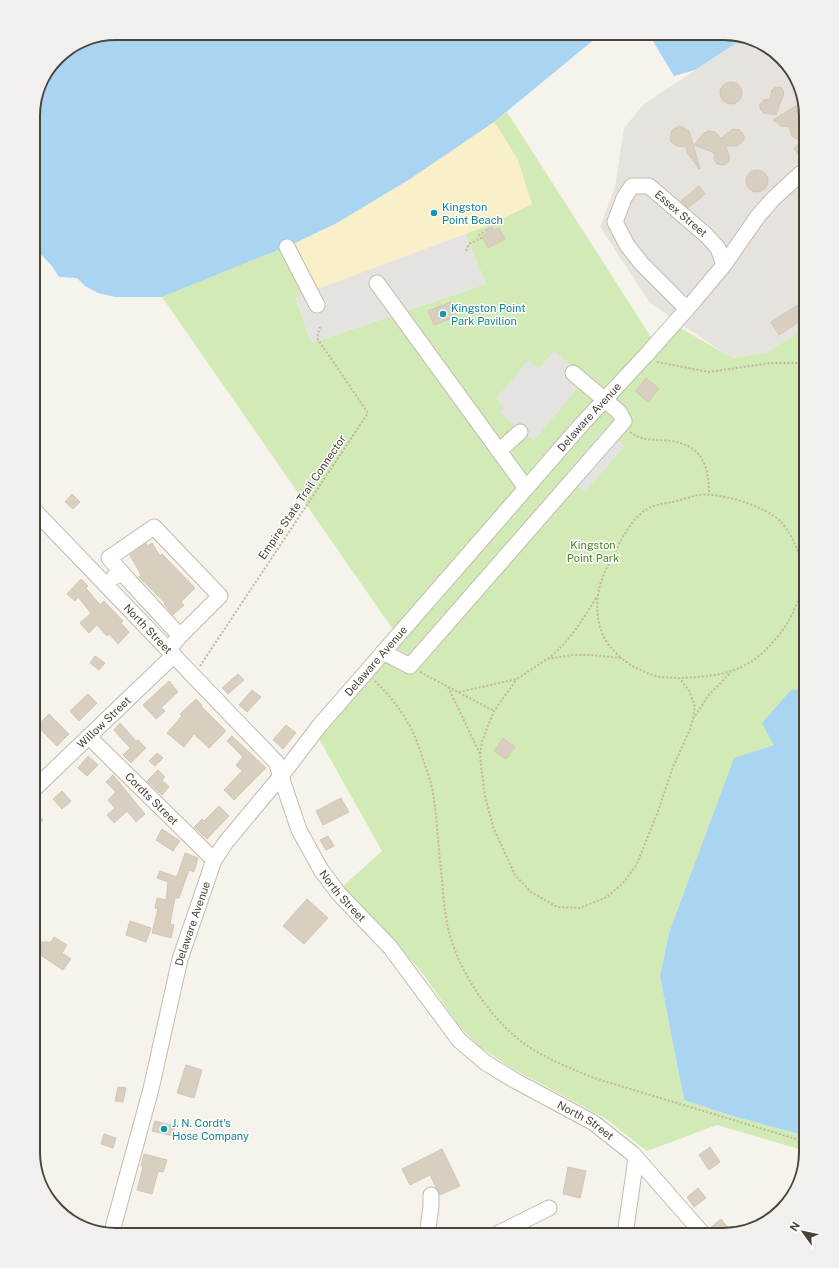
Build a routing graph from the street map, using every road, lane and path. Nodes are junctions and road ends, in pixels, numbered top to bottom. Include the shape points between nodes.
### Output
1 (799, 175) edge
2 (485, 231) dead end
3 (287, 247) dead end
4 (466, 251) dead end
5 (724, 265) junction
6 (377, 283) dead end
7 (317, 305) dead end
8 (687, 309) junction
9 (320, 327) dead end
10 (642, 359) junction
11 (799, 363) edge
12 (573, 373) dead end
13 (604, 400) junction
14 (624, 421) junction
15 (520, 432) dead end
16 (499, 451) junction
17 (526, 488) junction
18 (709, 495) junction
19 (40, 516) edge
20 (799, 555) edge
21 (122, 573) junction
22 (105, 583) junction
23 (596, 598) junction
24 (799, 598) edge
25 (180, 636) junction
26 (171, 652) junction
27 (383, 652) junction
28 (621, 658) junction
29 (547, 659) junction
30 (410, 666) junction
31 (732, 671) junction
32 (194, 676) junction
33 (679, 678) junction
34 (517, 679) junction
35 (375, 681) dead end
36 (448, 686) junction
37 (459, 692) junction
38 (494, 711) junction
39 (692, 721) junction
40 (89, 737) junction
41 (480, 755) junction
42 (281, 776) junction
43 (40, 783) edge
44 (214, 860) junction
45 (799, 1140) edge
46 (636, 1158) junction
47 (431, 1195) dead end
48 (550, 1208) dead end
49 (113, 1228) edge
50 (428, 1228) edge
51 (509, 1228) edge
52 (626, 1228) edge
53 (698, 1228) edge

1 - 5 street, Delaware Avenue via 758,216
2 - 4 path via 479,235 481,238 469,244
3 - 7 street
5 - 8 street, Delaware Avenue
5 - 8 street, Essex Street via 718,248 649,186 632,186 624,198 615,222 627,245 641,263
6 - 16 street
8 - 10 street, Delaware Avenue
9 - 32 path, Empire State Trail Connector via 317,338 368,413
10 - 11 path via 709,372 771,363
10 - 13 street, Delaware Avenue
12 - 13 street
13 - 14 street
13 - 17 street, Delaware Avenue
14 - 18 path via 631,434 640,438 687,446 698,454 705,464 709,477
14 - 30 street
15 - 16 street
16 - 17 street
17 - 27 street, Delaware Avenue
18 - 20 path via 732,498 760,508 780,520 790,533
18 - 23 path via 657,505 636,518 605,570
19 - 22 street, North Street
21 - 22 street
21 - 25 street
21 - 25 street, Willow Street via 109,558 154,527 220,596
22 - 26 street, North Street
23 - 28 path via 598,622 608,643
23 - 29 path via 573,634
24 - 31 path via 791,620 763,653
25 - 26 street, Willow Street
26 - 32 street, North Street
26 - 40 street, Willow Street
27 - 30 street
27 - 42 street, Delaware Avenue via 320,725
28 - 29 path via 572,655
28 - 33 path via 647,673 659,677
29 - 34 path
30 - 36 path
31 - 33 path
31 - 39 path via 708,696
32 - 42 street, North Street via 276,762
33 - 39 path via 689,690 695,707
34 - 37 path
34 - 38 path
35 - 45 path via 386,691 408,723 420,749 432,786 449,933 467,974 494,1016 529,1047 562,1065 594,1078
36 - 37 path
36 - 41 path
37 - 38 path
38 - 41 path via 482,740
39 - 41 path via 636,866 622,884 607,897 580,908 557,907 531,892 516,875 493,827 485,796
40 - 43 street, Willow Street
40 - 44 street, Cordts Street
42 - 44 street, Delaware Avenue
42 - 46 street, North Street via 299,830 321,870 338,894 390,947 459,1040 486,1063 594,1123
44 - 49 street, Delaware Avenue via 180,959 151,1089
46 - 52 street
46 - 53 street, North Street
47 - 50 street
48 - 51 street

